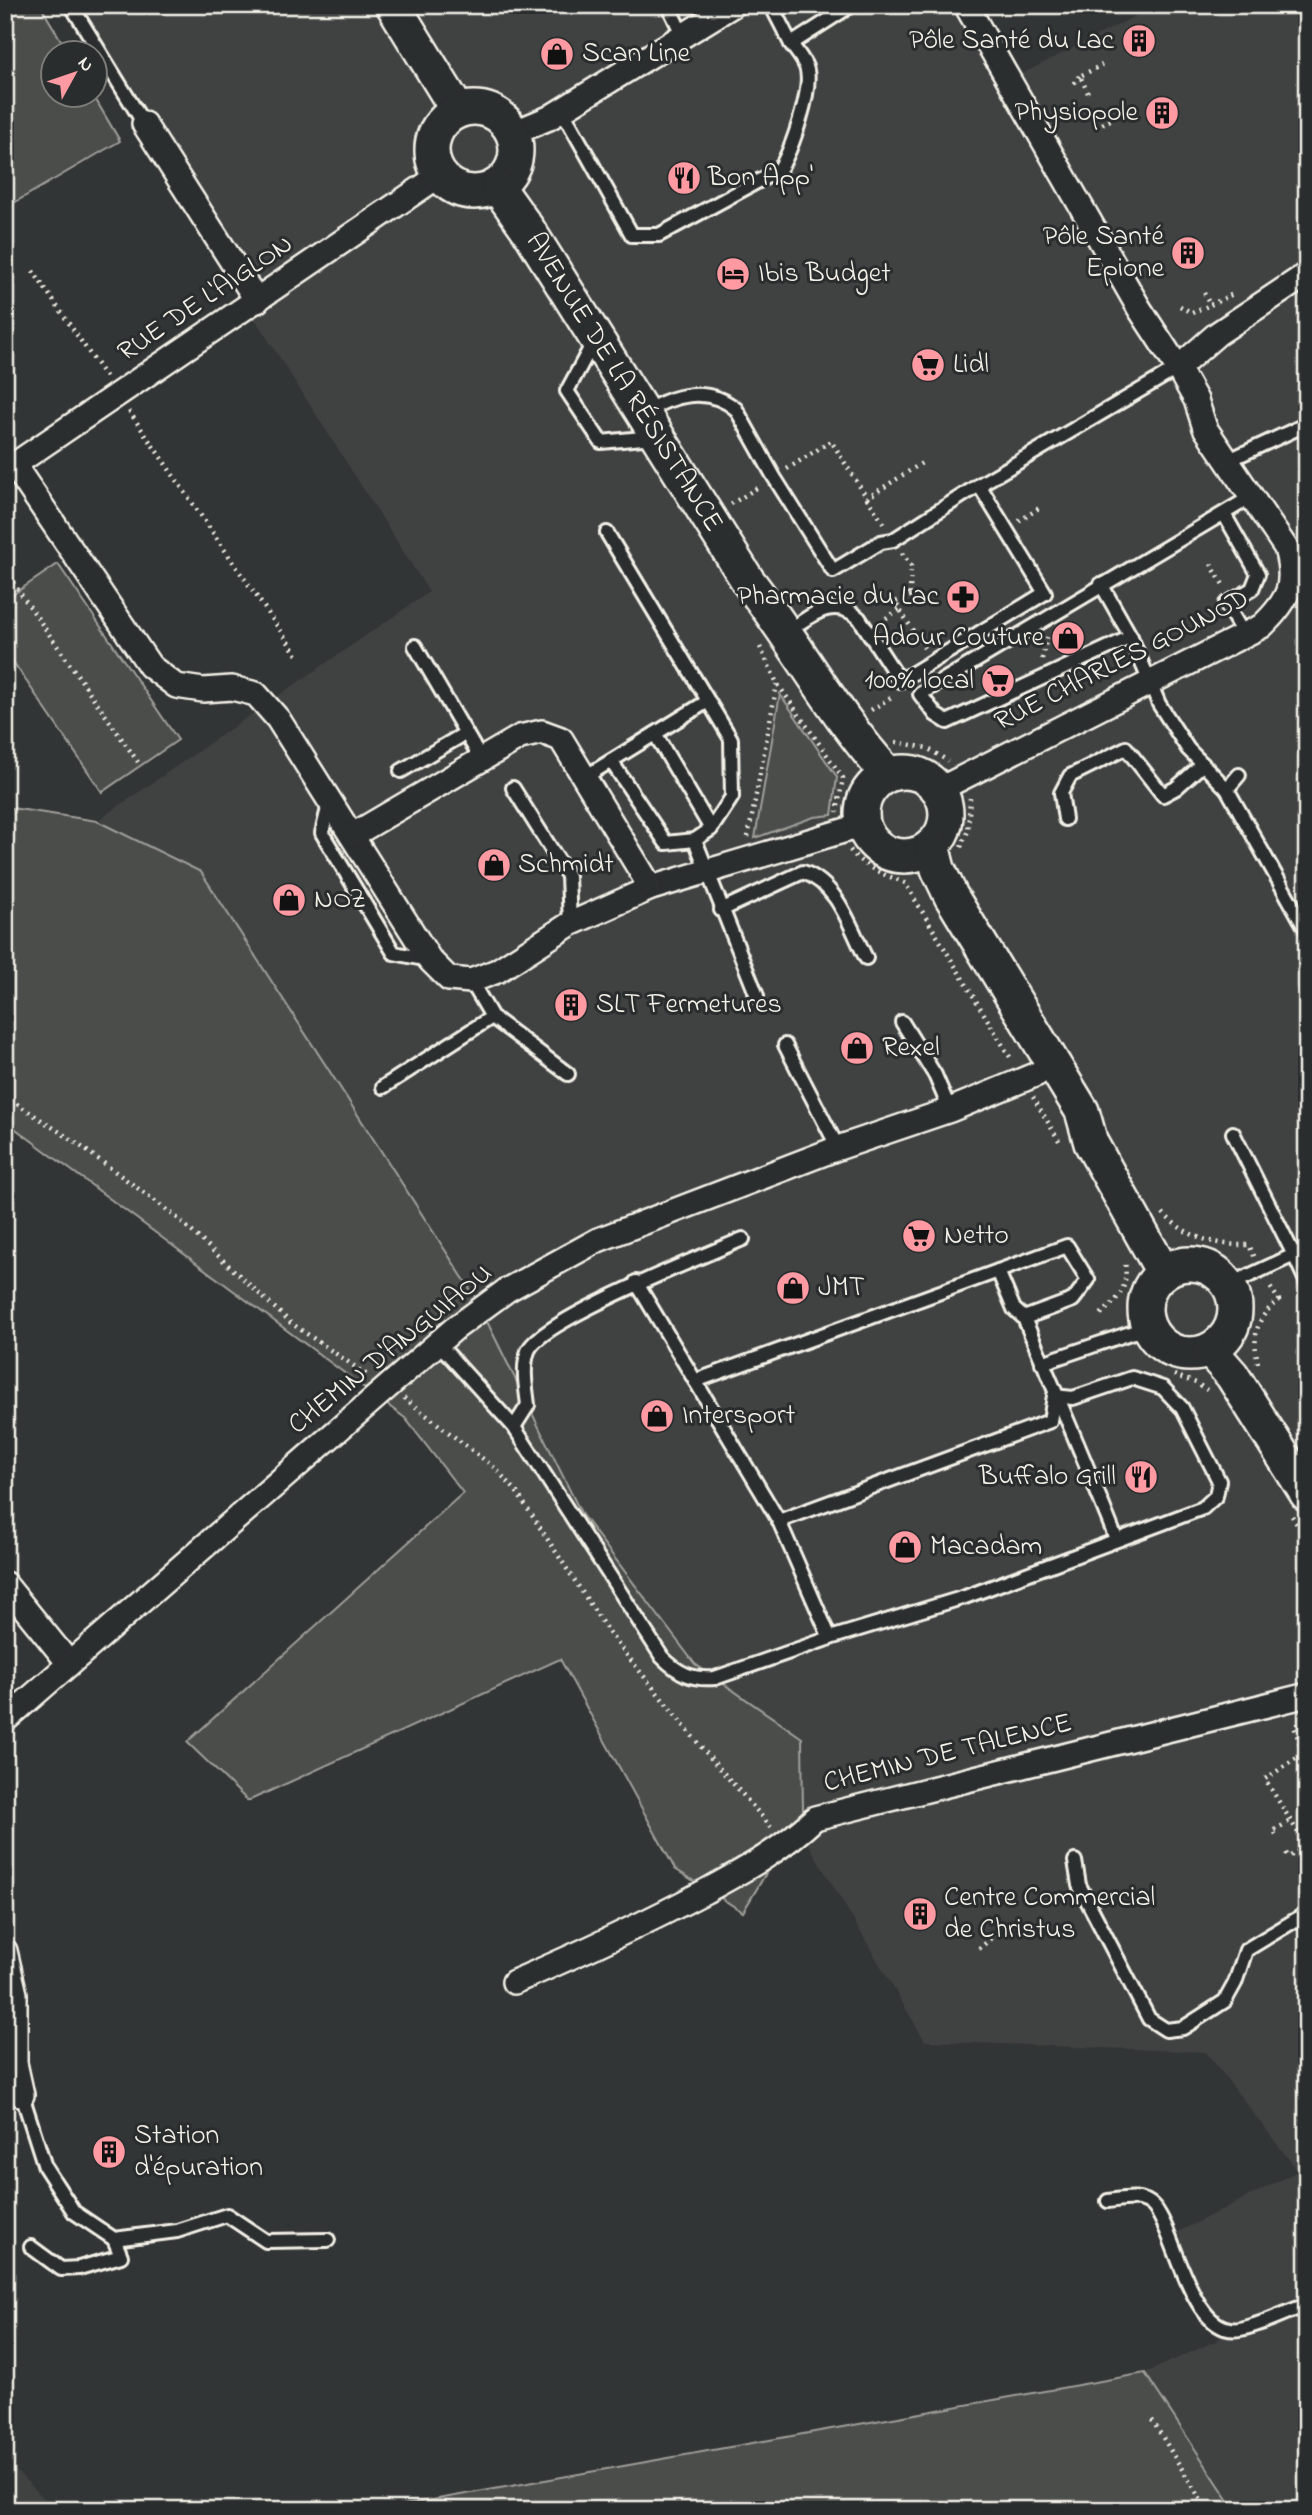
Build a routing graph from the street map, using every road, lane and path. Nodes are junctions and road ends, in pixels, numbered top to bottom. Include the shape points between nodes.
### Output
1 (71, 5) edge
2 (393, 5) edge
3 (668, 5) edge
4 (733, 5) edge
5 (771, 5) edge
6 (852, 5) edge
7 (966, 5) edge
8 (684, 36) junction
9 (791, 44) junction
10 (1102, 65) dead end
11 (1080, 76) junction
12 (1074, 83) dead end
13 (1088, 93) dead end
14 (562, 110) junction
15 (458, 111) junction
16 (1125, 113) dead end
17 (144, 124) joint
18 (1096, 127) dead end
19 (513, 132) junction
20 (440, 175) junction
21 (497, 186) junction
22 (33, 271) dead end
23 (1307, 274) edge
24 (1239, 292) dead end
25 (1204, 293) dead end
26 (257, 301) junction
27 (1210, 305) junction
28 (1180, 306) dead end
29 (596, 337) junction
30 (1178, 368) junction
31 (109, 382) dead end
32 (128, 409) dead end
33 (1307, 424) edge
34 (650, 425) junction
35 (925, 461) dead end
36 (1227, 461) junction
37 (855, 466) dead end
38 (10, 468) edge
39 (849, 470) junction
40 (774, 477) junction
41 (978, 485) junction
42 (1251, 497) junction
43 (731, 504) dead end
44 (1039, 508) dead end
45 (1224, 514) junction
46 (1016, 523) dead end
47 (607, 533) dead end
48 (1211, 565) dead end
49 (911, 566) dead end
50 (5, 571) edge
51 (1216, 572) dead end
52 (748, 581) junction
53 (1101, 584) junction
54 (1299, 584) edge
55 (910, 594) dead end
56 (900, 609) dead end
57 (879, 622) dead end
58 (786, 633) junction
59 (1244, 635) junction
60 (1131, 637) junction
61 (415, 646) dead end
62 (297, 655) dead end
63 (1150, 682) junction
64 (777, 684) dead end
65 (708, 701) junction
66 (466, 733) junction
67 (655, 734) junction
68 (891, 742) dead end
69 (481, 760) junction
70 (611, 761) junction
71 (138, 762) dead end
72 (1203, 764) junction
73 (401, 771) dead end
74 (1239, 775) dead end
75 (943, 776) junction
76 (585, 777) junction
77 (867, 780) junction
78 (513, 788) dead end
79 (1227, 789) junction
80 (330, 800) junction
81 (1065, 819) dead end
82 (849, 829) junction
83 (711, 830) junction
84 (353, 835) junction
85 (695, 840) junction
86 (923, 850) junction
87 (744, 859) junction
88 (705, 871) junction
89 (651, 888) junction
90 (721, 910) junction
91 (570, 924) junction
92 (1307, 930) edge
93 (866, 958) dead end
94 (430, 960) junction
95 (471, 981) junction
96 (757, 996) dead end
97 (492, 1017) junction
98 (902, 1022) dead end
99 (785, 1045) dead end
100 (568, 1074) dead end
101 (1025, 1074) junction
102 (383, 1087) dead end
103 (5, 1096) edge
104 (950, 1110) junction
105 (1234, 1133) dead end
106 (1077, 1146) junction
107 (838, 1148) junction
108 (1161, 1210) dead end
109 (743, 1239) dead end
110 (1249, 1245) dead end
111 (1307, 1249) edge
112 (1124, 1251) dead end
113 (1294, 1255) junction
114 (998, 1271) junction
115 (1163, 1272) junction
116 (636, 1282) junction
117 (1307, 1283) edge
118 (1230, 1286) junction
119 (1279, 1300) dead end
120 (1101, 1314) dead end
121 (1024, 1318) junction
122 (1149, 1327) junction
123 (438, 1343) junction
124 (1210, 1350) junction
125 (1042, 1363) junction
126 (1166, 1373) dead end
127 (1265, 1374) dead end
128 (695, 1381) junction
129 (387, 1387) junction
130 (1212, 1394) dead end
131 (1054, 1396) junction
132 (514, 1427) junction
133 (1297, 1501) edge
134 (779, 1521) junction
135 (1116, 1539) junction
136 (1307, 1541) edge
137 (5, 1584) edge
138 (830, 1638) junction
139 (68, 1662) junction
140 (1307, 1695) edge
141 (5, 1720) edge
142 (1305, 1723) dead end
143 (1290, 1821) junction
144 (1276, 1835) dead end
145 (786, 1846) junction
146 (1306, 1847) edge
147 (1286, 1853) dead end
148 (1075, 1861) dead end
149 (1307, 1913) edge
150 (1009, 1923) dead end
151 (979, 1949) dead end
152 (5, 1951) edge
153 (514, 1982) dead end
154 (22, 2095) joint
155 (1108, 2201) dead end
156 (114, 2239) junction
157 (328, 2240) dead end
158 (31, 2247) dead end
159 (1307, 2305) edge
160 (1152, 2420) dead end
161 (1207, 2510) edge

1 - 17 lane
2 - 15 main road
3 - 8 lane
4 - 8 street
5 - 9 lane
6 - 9 lane
7 - 30 street, RUE CHARLES GOUNOD
8 - 14 street
9 - 14 lane via 807,69 807,86 790,153 779,170 659,235 632,235
10 - 11 path
11 - 12 path
11 - 13 path
14 - 19 street
15 - 19 main road via 490,110
15 - 20 main road via 447,117 433,138
16 - 18 path
17 - 26 street
19 - 21 main road via 515,163
20 - 21 main road via 472,193
20 - 26 street, RUE DE L'AIGLON
21 - 29 main road, AVENUE DE LA RÉSISTANCE
22 - 31 path
23 - 30 street via 1217,334
24 - 27 path
25 - 27 path
26 - 38 street, RUE DE L'AIGLON
27 - 28 path via 1192,313
29 - 34 main road, AVENUE DE LA RÉSISTANCE
29 - 34 lane via 567,391 601,442
30 - 36 street, RUE CHARLES GOUNOD via 1205,428
30 - 41 lane
32 - 62 path
33 - 36 lane
34 - 40 lane via 681,394 727,402
34 - 52 main road, AVENUE DE LA RÉSISTANCE
35 - 39 path via 867,498
36 - 42 street, RUE CHARLES GOUNOD
37 - 39 path
38 - 80 street via 150,666 176,686 232,688 256,694 278,719
39 - 40 path via 831,441
40 - 41 lane via 833,571 881,542 893,540
40 - 43 path
41 - 58 lane via 1045,593 900,681 850,610 824,608
42 - 45 lane
42 - 54 street, RUE CHARLES GOUNOD via 1286,548
44 - 46 path
45 - 53 lane
45 - 59 lane via 1258,574 1252,589 1226,604
47 - 65 lane
48 - 51 path
49 - 55 path
50 - 71 path
52 - 58 main road, AVENUE DE LA RÉSISTANCE
52 - 77 main road, AVENUE DE LA RÉSISTANCE via 753,602 782,661
53 - 60 lane
53 - 60 lane via 920,694 947,722
54 - 59 street, RUE CHARLES GOUNOD via 1262,626
56 - 57 path
58 - 77 main road, AVENUE DE LA RÉSISTANCE via 849,729
59 - 63 street, RUE CHARLES GOUNOD
60 - 63 lane
61 - 66 lane
63 - 72 lane via 1188,749
63 - 75 street, RUE CHARLES GOUNOD
64 - 87 path
65 - 67 lane
65 - 83 lane via 731,739 732,797
66 - 69 lane
66 - 73 lane
67 - 70 lane
67 - 83 lane
68 - 75 path via 927,747
69 - 76 street via 520,737 542,732 561,739
69 - 84 street
70 - 76 lane
70 - 85 lane via 666,843
72 - 79 lane
72 - 81 lane via 1163,795 1126,748 1070,776 1060,793
74 - 79 lane
75 - 77 main road via 902,771
75 - 86 main road via 946,813 940,836
76 - 89 street
77 - 82 path
77 - 82 main road via 861,811
78 - 91 lane via 568,876
79 - 92 lane
80 - 84 street
80 - 94 lane via 321,833 394,953
82 - 86 main road via 900,856
82 - 87 street
82 - 101 path via 859,862 905,883
83 - 85 lane
84 - 94 street
85 - 88 lane
86 - 101 main road via 921,877
86 - 106 main road via 1082,1111
87 - 88 street
88 - 89 street
88 - 90 lane
89 - 91 street
90 - 93 lane via 803,872 818,877 834,895
90 - 96 lane
91 - 95 street via 496,971
94 - 95 street via 449,979
95 - 97 lane
97 - 100 lane
97 - 102 lane
98 - 104 lane via 935,1075
99 - 107 lane
101 - 104 street, CHEMIN D'ANGUIAOU
101 - 106 path
101 - 106 main road via 1070,1123
103 - 129 path via 174,1215 291,1324
104 - 107 street, CHEMIN D'ANGUIAOU
105 - 113 lane via 1251,1154
106 - 115 main road
107 - 123 street, CHEMIN D'ANGUIAOU via 598,1240 507,1290
108 - 110 path via 1186,1233 1227,1246
109 - 116 lane
111 - 113 lane
112 - 120 path via 1127,1281 1120,1298
113 - 117 lane
113 - 118 lane
114 - 121 lane via 1014,1309
114 - 121 lane via 1067,1246 1088,1280 1073,1300
114 - 128 lane
115 - 118 main road via 1187,1263 1199,1264 1211,1268
115 - 122 main road via 1146,1299
116 - 128 lane
116 - 132 lane via 546,1333 528,1349 528,1405
118 - 124 main road via 1234,1322 1229,1334
119 - 127 path via 1260,1318 1253,1340
121 - 125 lane
122 - 124 main road via 1157,1341 1177,1353
122 - 125 lane
123 - 129 street, CHEMIN D'ANGUIAOU
123 - 132 lane
124 - 133 main road via 1232,1375
125 - 131 lane
126 - 130 path
128 - 134 lane
129 - 139 street, CHEMIN D'ANGUIAOU
129 - 145 path via 495,1468 516,1491 609,1633
131 - 134 lane via 1050,1421
131 - 135 lane via 1071,1423
131 - 135 lane via 1073,1398 1132,1378 1163,1388 1182,1408 1219,1481 1216,1496 1203,1508
132 - 138 lane via 662,1657 684,1676 715,1678
133 - 136 path
134 - 138 lane
135 - 138 lane via 965,1597
137 - 139 street
139 - 141 street, CHEMIN D'ANGUIAOU
140 - 145 street, CHEMIN DE TALENCE via 816,1818
142 - 143 path via 1294,1726 1303,1754 1265,1779
143 - 144 path via 1273,1831
143 - 146 path
145 - 153 street, CHEMIN DE TALENCE via 627,1933
146 - 147 path via 1289,1857
148 - 149 lane via 1081,1888 1149,2019 1166,2030 1184,2028 1225,2001 1246,1950
150 - 151 path
152 - 154 street via 15,1994 15,2063
154 - 156 lane via 45,2167 74,2213
155 - 159 lane via 1137,2197 1154,2206 1198,2303 1215,2323 1238,2330
156 - 157 lane via 177,2231 227,2215 266,2241
156 - 158 lane via 121,2256 79,2268 61,2269
160 - 161 path

